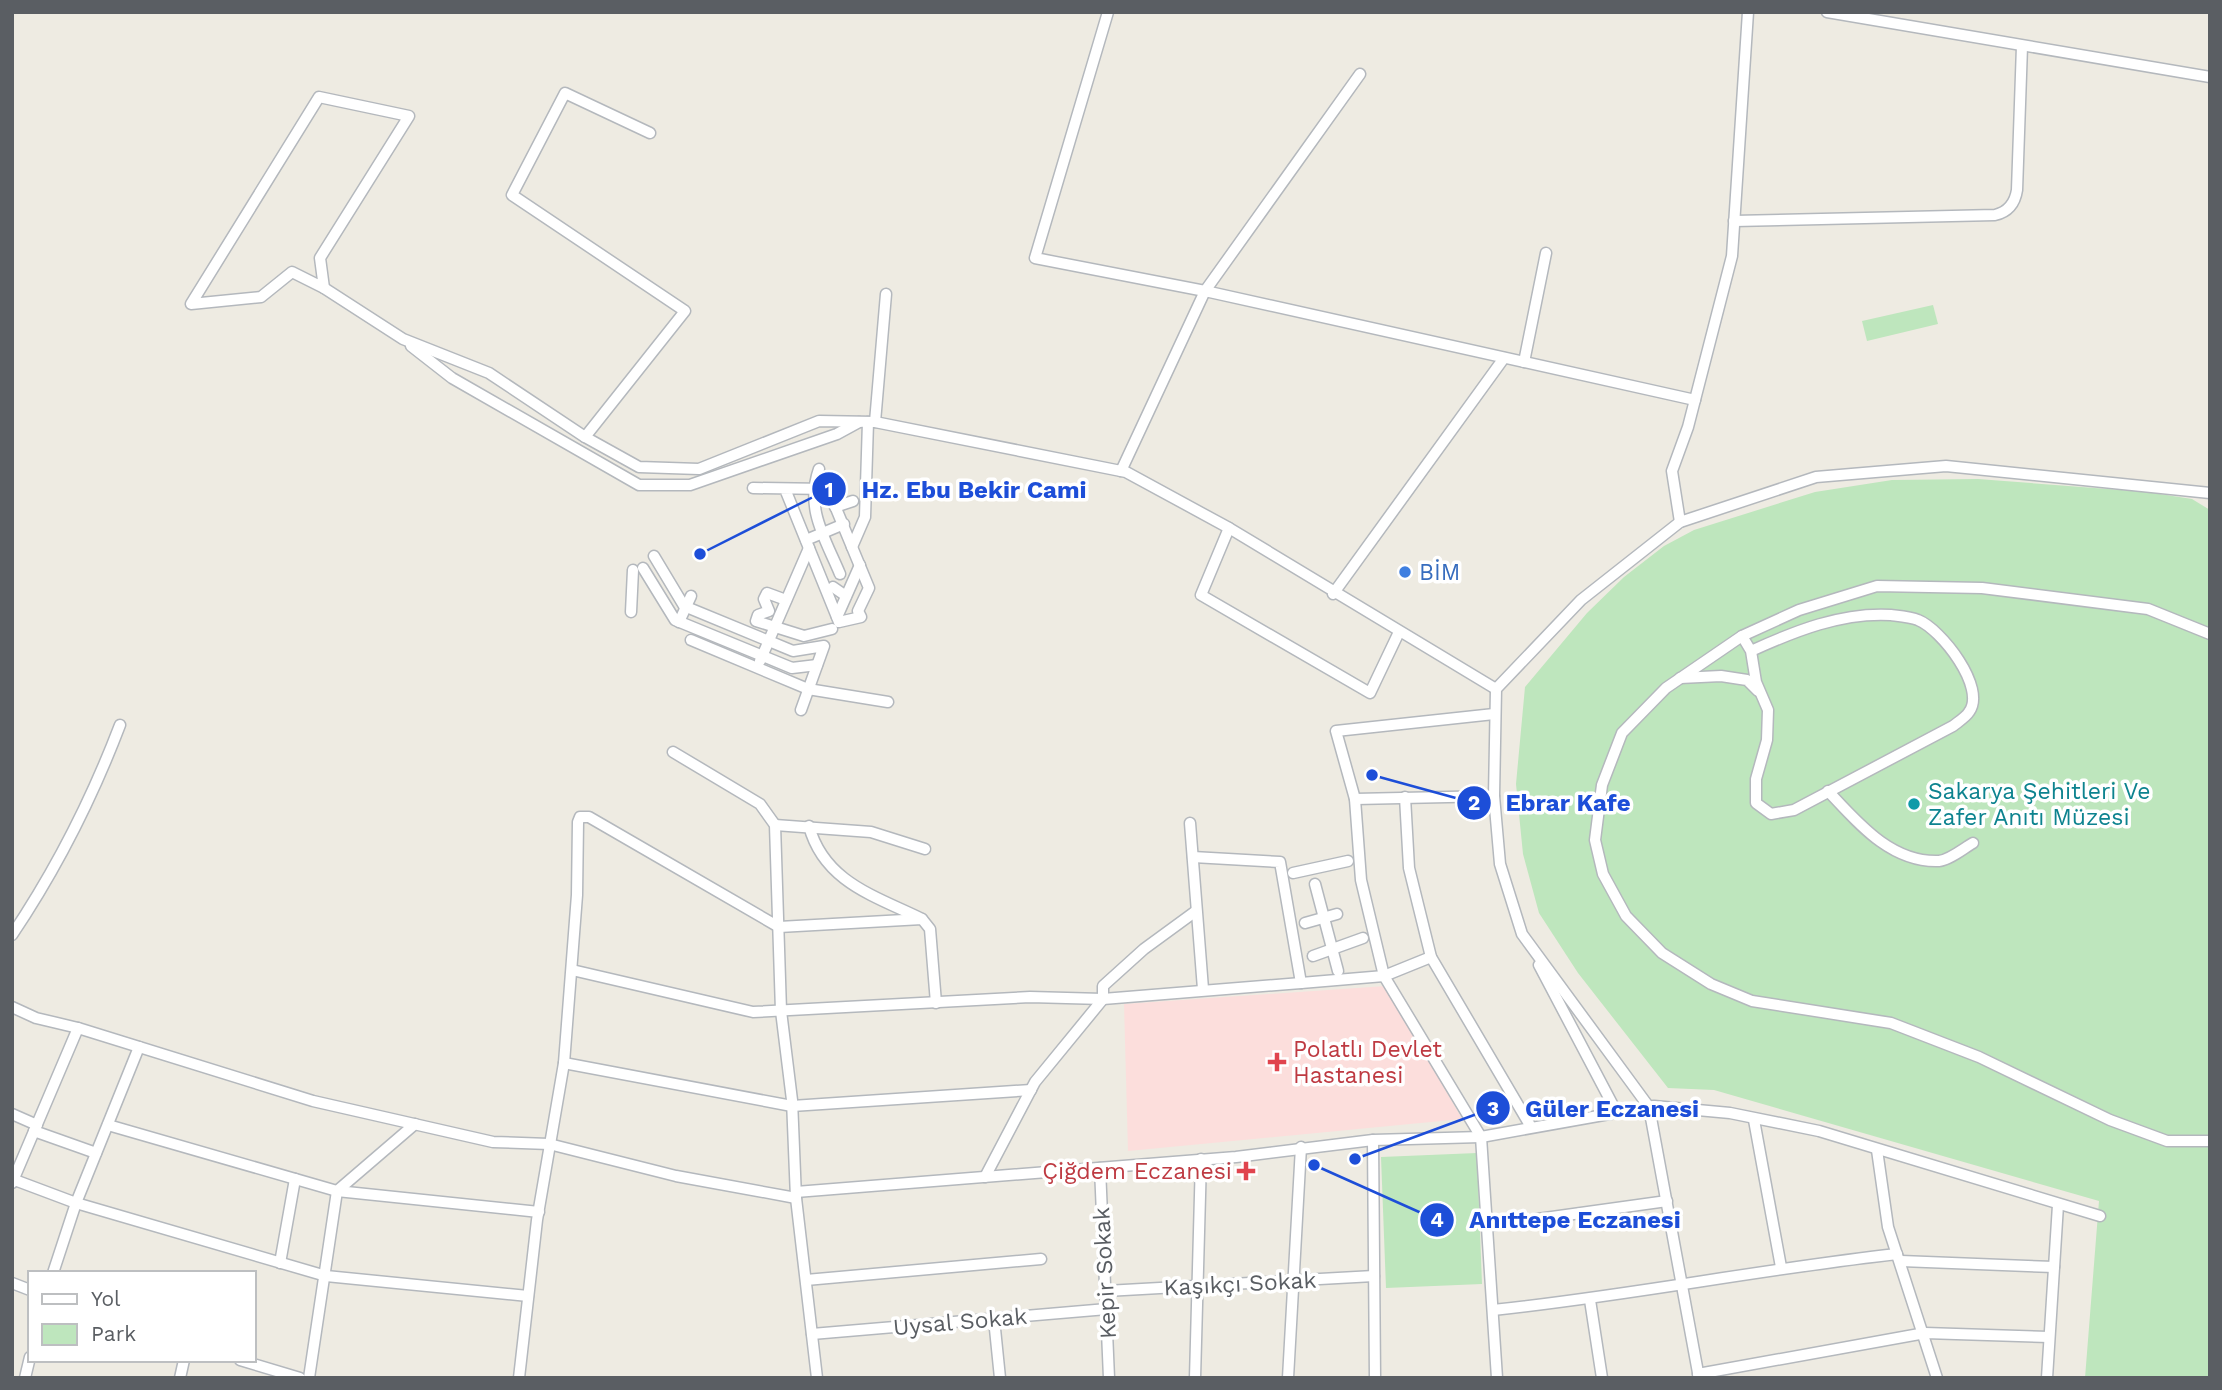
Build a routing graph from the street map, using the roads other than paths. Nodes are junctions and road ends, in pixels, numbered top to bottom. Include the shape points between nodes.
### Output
1 (1108, 12) edge
2 (1748, 12) edge
3 (1827, 12) edge
4 (2022, 46) junction
5 (1360, 74) dead end
6 (2210, 77) edge
7 (650, 133) dead end
8 (1734, 221) junction
9 (1546, 253) dead end
10 (324, 288) junction
11 (1205, 291) junction
12 (886, 294) dead end
13 (403, 339) junction
14 (1504, 358) junction
15 (1524, 362) junction
16 (1695, 400) junction
17 (867, 422) junction
18 (585, 437) junction
19 (819, 469) dead end
20 (1121, 471) junction
21 (753, 488) dead end
22 (785, 489) junction
23 (812, 489) junction
24 (2210, 493) edge
25 (853, 501) dead end
26 (835, 507) junction
27 (1680, 522) junction
28 (843, 525) junction
29 (1228, 528) junction
30 (823, 533) junction
31 (852, 547) junction
32 (809, 548) junction
33 (830, 548) junction
34 (654, 556) dead end
35 (643, 568) dead end
36 (632, 570) dead end
37 (855, 575) junction
38 (837, 577) junction
39 (1333, 594) junction
40 (691, 596) dead end
41 (846, 596) junction
42 (786, 600) junction
43 (686, 607) junction
44 (769, 611) junction
45 (631, 612) dead end
46 (780, 615) junction
47 (837, 617) junction
48 (679, 622) junction
49 (774, 629) junction
50 (832, 629) dead end
51 (1399, 632) junction
52 (2210, 634) edge
53 (1742, 636) junction
54 (691, 640) dead end
55 (769, 641) junction
56 (1751, 651) junction
57 (762, 656) junction
58 (817, 665) junction
59 (757, 668) junction
60 (1679, 678) junction
61 (1496, 689) junction
62 (808, 690) junction
63 (1762, 695) junction
64 (888, 702) dead end
65 (801, 710) dead end
66 (1494, 714) junction
67 (120, 725) dead end
68 (673, 752) dead end
69 (1828, 791) junction
70 (1494, 796) junction
71 (1405, 797) junction
72 (1355, 799) junction
73 (1191, 823) dead end
74 (775, 825) junction
75 (809, 827) junction
76 (1973, 843) dead end
77 (925, 849) dead end
78 (1193, 857) junction
79 (1349, 861) dead end
80 (1293, 873) dead end
81 (1315, 884) dead end
82 (1196, 911) junction
83 (1337, 914) dead end
84 (1324, 917) junction
85 (922, 919) junction
86 (1305, 923) dead end
87 (779, 927) junction
88 (1522, 934) junction
89 (12, 935) edge
90 (1363, 938) dead end
91 (1332, 949) junction
92 (1313, 956) dead end
93 (1431, 957) junction
94 (572, 970) junction
95 (1338, 971) dead end
96 (1384, 976) junction
97 (1301, 983) junction
98 (1203, 989) junction
99 (1103, 999) junction
100 (936, 1003) junction
101 (12, 1007) edge
102 (781, 1011) junction
103 (78, 1028) junction
104 (139, 1047) junction
105 (564, 1063) junction
106 (1031, 1090) junction
107 (792, 1106) junction
108 (1649, 1107) junction
109 (1616, 1113) junction
110 (12, 1114) edge
111 (1755, 1120) junction
112 (415, 1124) junction
113 (108, 1125) junction
114 (1531, 1127) junction
115 (36, 1128) junction
116 (1480, 1137) junction
117 (1373, 1140) junction
118 (2210, 1141) edge
119 (550, 1144) junction
120 (1301, 1147) junction
121 (1877, 1150) junction
122 (96, 1153) junction
123 (1201, 1160) junction
124 (1100, 1168) junction
125 (985, 1177) junction
126 (295, 1179) junction
127 (13, 1180) edge
128 (337, 1191) junction
129 (796, 1195) junction
130 (1667, 1201) junction
131 (76, 1203) junction
132 (2058, 1205) junction
133 (539, 1212) junction
134 (2100, 1216) dead end
135 (1488, 1226) junction
136 (1899, 1257) junction
137 (1041, 1259) dead end
138 (280, 1263) junction
139 (1781, 1267) junction
140 (2054, 1267) junction
141 (54, 1271) edge
142 (326, 1276) junction
143 (1374, 1276) junction
144 (806, 1280) junction
145 (1294, 1281) junction
146 (1197, 1286) junction
147 (1682, 1286) junction
148 (1106, 1291) junction
149 (528, 1296) junction
150 (1590, 1300) junction
151 (1107, 1309) junction
152 (1493, 1310) junction
153 (993, 1319) junction
154 (813, 1334) junction
155 (1925, 1334) junction
156 (2049, 1337) junction
157 (247, 1362) edge
158 (1699, 1376) edge
159 (300, 1378) edge
160 (309, 1378) edge
161 (519, 1378) edge
162 (817, 1378) edge
163 (1000, 1378) edge
164 (1109, 1378) edge
165 (1195, 1378) edge
166 (1288, 1378) edge
167 (1375, 1378) edge
168 (1497, 1378) edge
169 (1602, 1378) edge
170 (1937, 1378) edge
171 (2047, 1378) edge

1 - 11 street via 1035,258
2 - 8 street
3 - 4 street
4 - 6 street
4 - 8 street via 2017,190 2011,206 2003,212
5 - 11 street
7 - 18 street via 565,93 512,195 685,311
8 - 16 street via 1732,256
9 - 15 street
10 - 10 street via 292,272 261,297 191,304 319,97 409,116 320,258
10 - 13 street
11 - 14 street
11 - 20 street
12 - 17 street
13 - 17 street via 452,378 639,485 690,485
13 - 18 street via 489,373
14 - 15 street
14 - 39 street
15 - 16 street
16 - 27 street via 1672,471
17 - 18 street via 819,421 699,470 639,467
17 - 20 street
17 - 31 street via 865,517
19 - 23 street
20 - 29 street
21 - 22 street
22 - 23 street
22 - 32 street
23 - 26 street via 828,489
23 - 30 street
24 - 27 street via 1946,466 1816,477
25 - 26 street
26 - 28 street
27 - 61 street via 1581,600
28 - 30 street
28 - 31 street
29 - 39 street
29 - 51 street via 1201,595 1370,693
30 - 32 street
30 - 33 street
31 - 37 street
32 - 33 street
32 - 42 street
32 - 47 street
33 - 38 street
34 - 43 street
35 - 48 street
36 - 45 street
37 - 38 street
37 - 41 street
37 - 47 street via 869,588 858,611 861,617 839,622
38 - 41 street
39 - 51 street
40 - 43 street
41 - 47 street
42 - 44 street via 767,593 764,599
42 - 46 street
43 - 48 street
43 - 55 street
44 - 46 street
44 - 49 street via 758,615 756,621
46 - 49 street
48 - 57 street
49 - 50 street via 804,636
49 - 55 street
51 - 61 street
52 - 53 street via 2148,609 1982,587 1877,586 1799,610
53 - 56 street
53 - 60 street
54 - 59 street
55 - 57 street
55 - 58 street via 793,651 824,646
56 - 63 street
56 - 69 street via 1797,630 1858,616 1892,615 1920,620 1949,645 1965,671 1974,692 1971,711
57 - 58 street via 792,668
57 - 59 street
58 - 62 street
59 - 62 street
60 - 63 street via 1747,680
60 - 118 street via 1622,733 1602,785 1595,840 1603,874 1626,916 1662,953 1711,984 1752,1001 1891,1023 1979,1057 2110,1120 2167,1141
61 - 66 street
62 - 64 street
62 - 65 street
63 - 69 street via 1768,709 1767,740 1756,779 1756,803 1771,814 1794,810
66 - 70 street
66 - 72 street via 1336,730
67 - 89 street via 72,839
68 - 74 street via 760,804
69 - 76 street via 1864,829 1898,854 1941,861
70 - 71 street
70 - 88 street via 1500,864
71 - 72 street
71 - 93 street via 1409,868
72 - 96 street via 1361,880
73 - 78 street
74 - 75 street
74 - 87 street
75 - 77 street via 871,832
75 - 85 street via 821,857 844,881
78 - 82 street
78 - 97 street via 1280,862
79 - 80 street
81 - 84 street
82 - 98 street
82 - 99 street via 1103,986
83 - 84 street
84 - 86 street
84 - 91 street
85 - 87 street
85 - 100 street via 930,929
87 - 94 street via 583,816 578,822
87 - 102 street
88 - 108 street
88 - 109 street
90 - 91 street
91 - 92 street
91 - 95 street
93 - 96 street
93 - 114 street
94 - 102 street via 753,1012
94 - 105 street
96 - 97 street
96 - 116 street
97 - 98 street
98 - 99 street
99 - 100 street via 1030,997
99 - 106 street
100 - 102 street
101 - 103 street
102 - 107 street
103 - 104 street
103 - 115 street
104 - 112 street via 313,1101
104 - 113 street
105 - 107 street
105 - 119 street
106 - 107 street
106 - 125 street
107 - 129 street
108 - 109 street
108 - 111 street via 1730,1113
108 - 130 street
109 - 114 street
110 - 115 street
111 - 121 street via 1819,1132
111 - 139 street
112 - 119 street via 493,1142
112 - 128 street
113 - 122 street
113 - 126 street
114 - 116 street
115 - 122 street
115 - 127 street
116 - 117 street
116 - 135 street
117 - 120 street
117 - 143 street
119 - 129 street via 676,1176
119 - 133 street
120 - 123 street
120 - 145 street
121 - 132 street
121 - 136 street via 1888,1227
122 - 131 street
123 - 124 street
123 - 146 street
124 - 125 street
124 - 148 street, Kepir Sokak
125 - 129 street
126 - 128 street
126 - 138 street
127 - 131 street
128 - 133 street
128 - 142 street
129 - 144 street
130 - 135 street
130 - 147 street
131 - 138 street
131 - 141 street
132 - 134 street
132 - 140 street
133 - 149 street
135 - 152 street
136 - 139 street
136 - 140 street
136 - 155 street
137 - 144 street
138 - 142 street
139 - 147 street
140 - 156 street
142 - 149 street
142 - 160 street
143 - 145 street, Kaşıkçı Sokak
143 - 167 street
144 - 154 street
145 - 146 street, Kaşıkçı Sokak
145 - 166 street
146 - 148 street, Kaşıkçı Sokak
146 - 165 street
147 - 150 street
147 - 158 street
148 - 151 street, Kepir Sokak
149 - 161 street
150 - 152 street
150 - 169 street
151 - 153 street, Uysal Sokak
151 - 164 street, Kepir Sokak
152 - 168 street
153 - 154 street, Uysal Sokak
153 - 163 street
154 - 162 street
155 - 156 street
155 - 158 street
155 - 170 street
156 - 171 street
157 - 159 street

